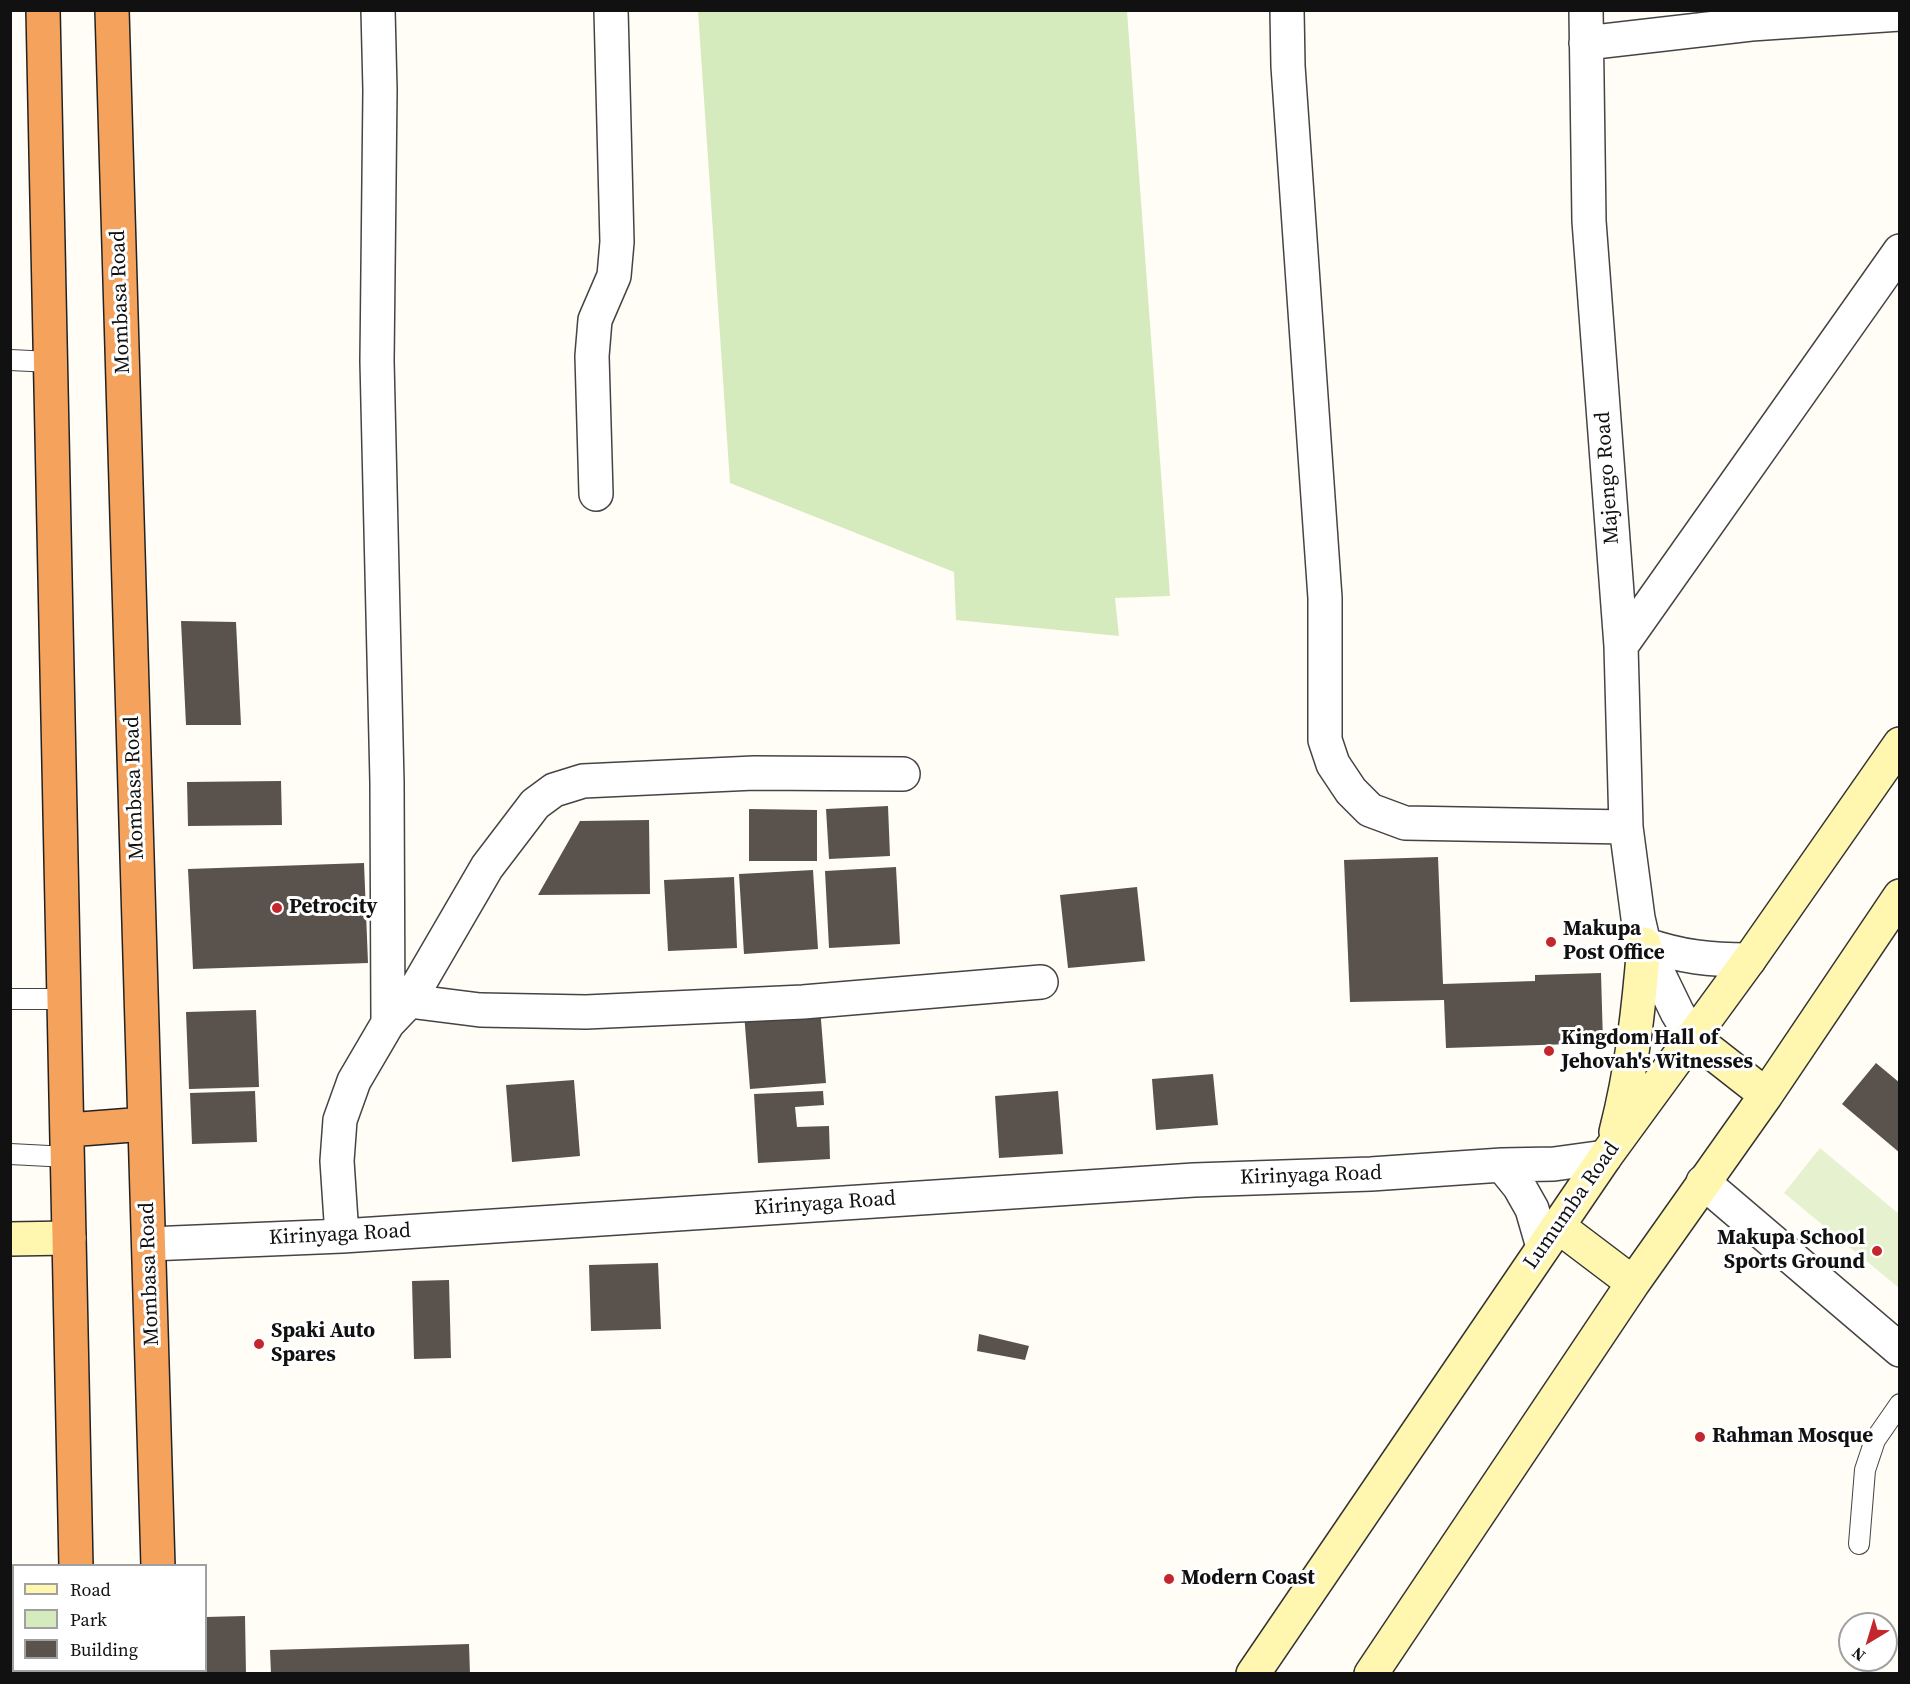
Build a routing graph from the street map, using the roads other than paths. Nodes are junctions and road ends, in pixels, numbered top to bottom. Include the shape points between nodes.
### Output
1 (43, 10) edge
2 (112, 10) edge
3 (378, 10) edge
4 (611, 10) edge
5 (1287, 10) edge
6 (1586, 10) edge
7 (1899, 14) edge
8 (1586, 43) junction
9 (1899, 251) edge
10 (10, 360) edge
11 (51, 362) junction
12 (596, 494) dead end
13 (1620, 646) junction
14 (1899, 744) edge
15 (903, 774) dead end
16 (1626, 827) junction
17 (1899, 896) edge
18 (1644, 944) junction
19 (1749, 960) junction
20 (1041, 982) dead end
21 (10, 999) edge
22 (64, 999) junction
23 (398, 1012) junction
24 (1692, 1037) junction
25 (1766, 1095) junction
26 (145, 1124) junction
27 (68, 1143) junction
28 (1609, 1153) junction
29 (10, 1154) edge
30 (1502, 1165) junction
31 (1703, 1182) junction
32 (342, 1236) junction
33 (1551, 1237) junction
34 (69, 1238) junction
35 (10, 1239) edge
36 (149, 1244) junction
37 (1633, 1283) junction
38 (1899, 1350) edge
39 (1899, 1404) edge
40 (1859, 1544) dead end
41 (76, 1564) edge
42 (158, 1564) edge
43 (1253, 1674) edge
44 (1371, 1674) edge

1 - 11 highway
2 - 26 highway, Mombasa Road
3 - 23 street via 377,361 387,782
4 - 12 street via 617,242 614,276 596,320 592,356
5 - 16 street via 1326,598 1325,740 1334,764 1351,791 1370,810 1405,823
6 - 8 street, Majengo Road
7 - 8 street via 1751,24
8 - 13 street, Majengo Road via 1589,221
9 - 13 street
10 - 11 lane
11 - 22 highway
13 - 16 street, Majengo Road
14 - 19 main road, Lumumba Road
15 - 23 street via 754,773 617,779 583,781 554,790 535,804 487,867
16 - 18 street, Majengo Road
17 - 25 main road
18 - 19 street via 1701,958
18 - 24 street, Majengo Road
18 - 28 main road via 1635,1039 1624,1102
19 - 24 main road, Lumumba Road
20 - 23 street via 803,1002 586,1012
21 - 22 lane
22 - 27 highway
23 - 32 street via 354,1081 340,1120 337,1161
24 - 25 main road
24 - 28 main road, Lumumba Road
25 - 31 main road
26 - 27 highway
26 - 36 highway, Mombasa Road
27 - 29 lane
27 - 34 highway
28 - 30 street, Kirinyaga Road via 1554,1164
28 - 33 main road, Lumumba Road
30 - 32 street, Kirinyaga Road via 1194,1180
30 - 33 street
31 - 37 main road
31 - 38 street
32 - 36 street, Kirinyaga Road
33 - 37 main road
33 - 43 main road, Lumumba Road
34 - 35 main road
34 - 41 highway
36 - 42 highway, Mombasa Road
37 - 44 main road
39 - 40 lane via 1875,1440 1865,1470

